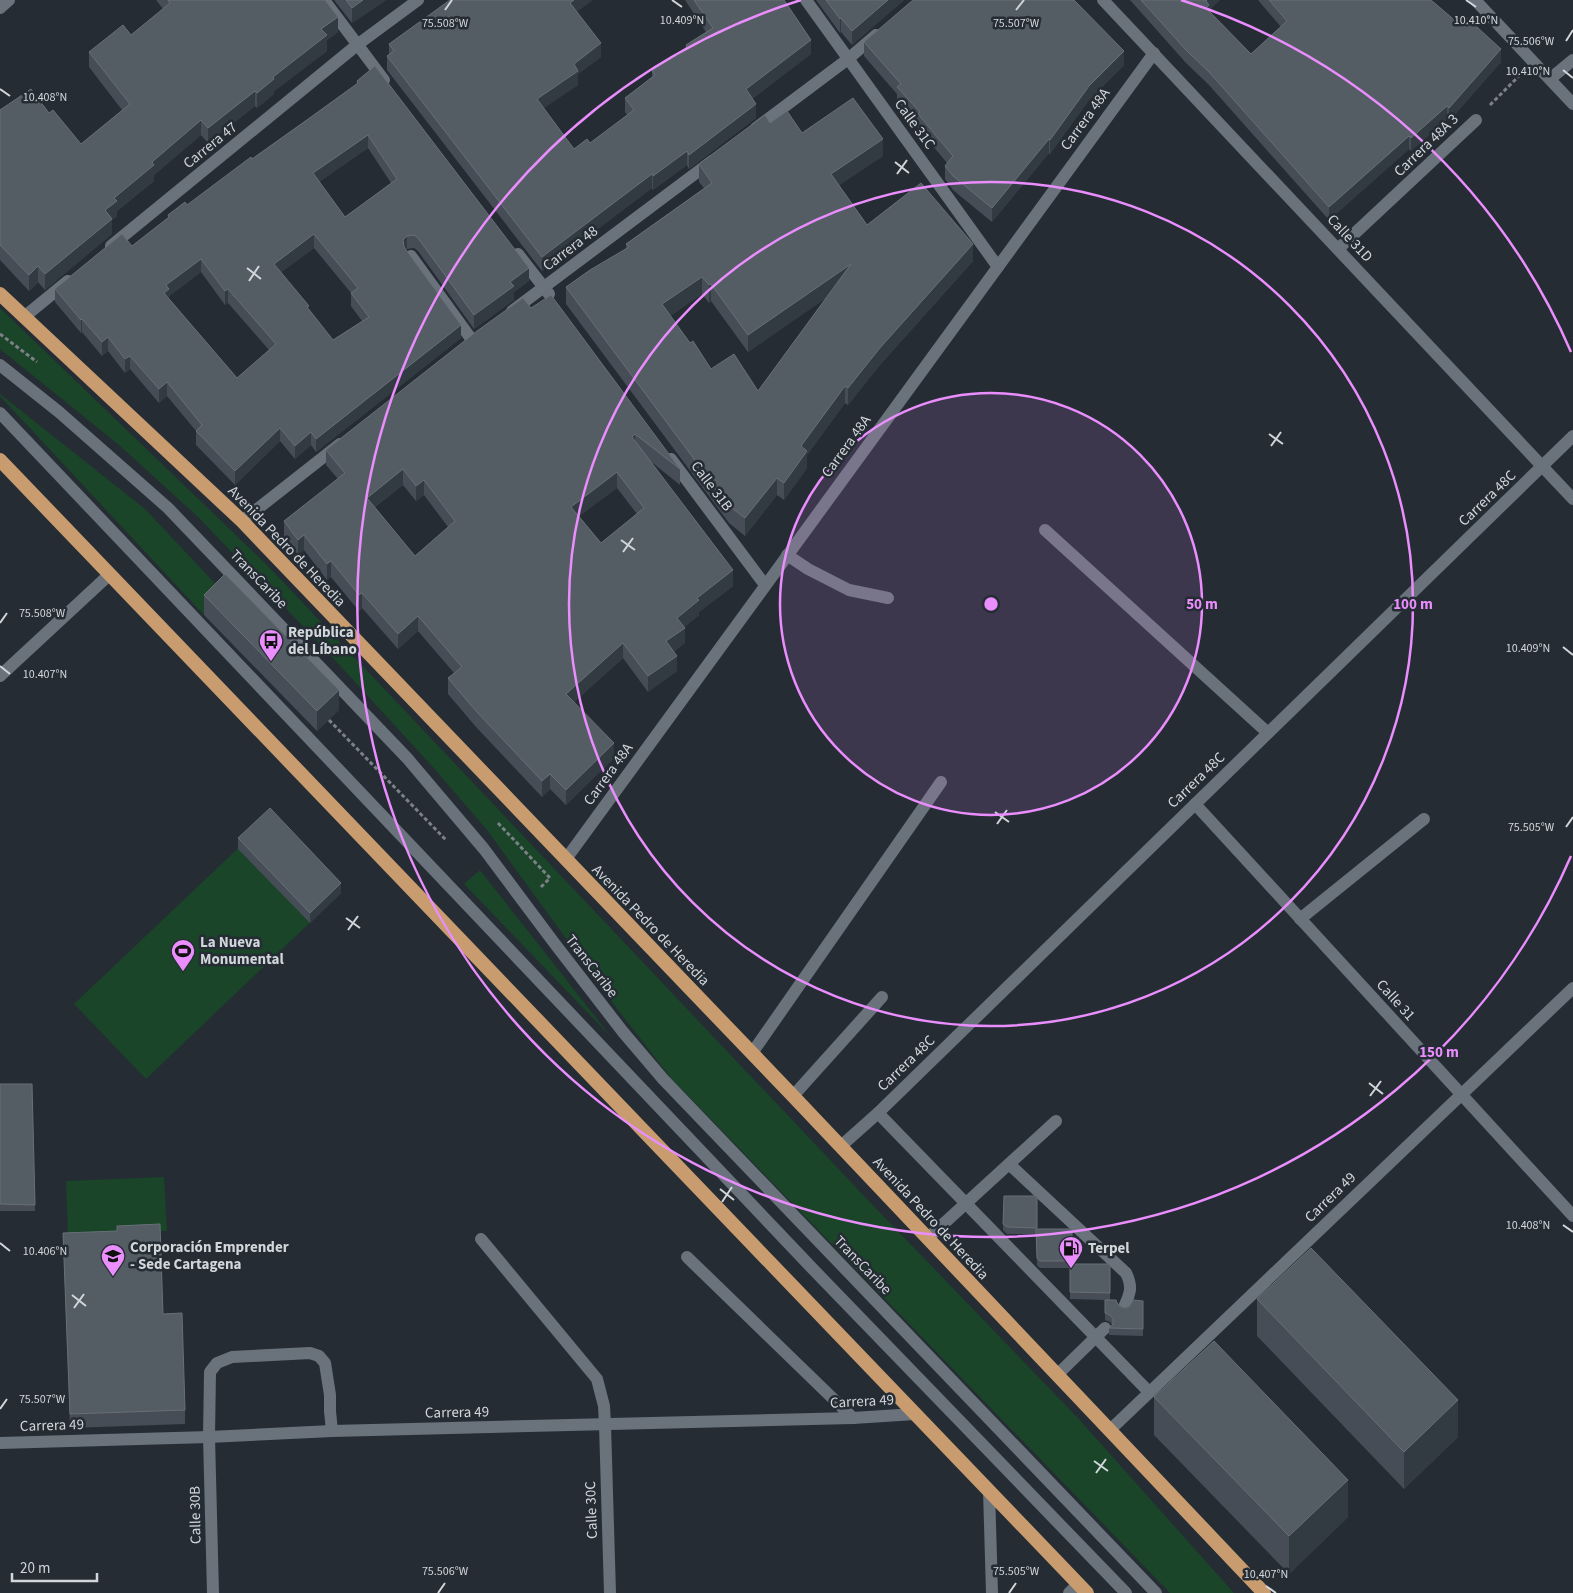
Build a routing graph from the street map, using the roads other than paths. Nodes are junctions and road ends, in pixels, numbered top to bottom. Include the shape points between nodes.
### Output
1 (9, 0) edge
2 (324, 0) edge
3 (418, 0) edge
4 (806, 0) edge
5 (1104, 0) edge
6 (1475, 0) edge
7 (0, 8) edge
8 (883, 29) edge
9 (357, 45) junction
10 (1154, 53) junction
11 (848, 59) junction
12 (1573, 60) edge
13 (1550, 79) junction
14 (394, 92) edge
15 (1573, 104) edge
16 (1476, 120) road end
17 (747, 135) edge
18 (723, 153) edge
19 (508, 241) edge
20 (1338, 250) junction
21 (102, 253) edge
22 (411, 256) edge
23 (998, 267) junction
24 (78, 272) edge
25 (544, 288) junction
26 (0, 294) edge
27 (556, 304) edge
28 (24, 317) junction
29 (504, 317) edge
30 (472, 340) edge
31 (0, 365) edge
32 (0, 413) edge
33 (1573, 436) edge
34 (347, 439) edge
35 (664, 449) edge
36 (0, 460) edge
37 (1542, 466) junction
38 (1573, 499) edge
39 (242, 521) junction
40 (1046, 530) dead end
41 (787, 555) junction
42 (110, 574) junction
43 (765, 585) junction
44 (888, 598) dead end
45 (0, 676) edge
46 (1268, 733) junction
47 (941, 782) dead end
48 (1196, 804) junction
49 (1424, 819) dead end
50 (566, 859) junction
51 (1300, 919) junction
52 (1573, 988) edge
53 (882, 997) dead end
54 (752, 1053) junction
55 (1461, 1095) junction
56 (793, 1096) junction
57 (878, 1113) junction
58 (1056, 1121) dead end
59 (841, 1146) junction
60 (1009, 1164) junction
61 (966, 1203) junction
62 (1573, 1216) edge
63 (928, 1238) junction
64 (481, 1239) dead end
65 (687, 1257) dead end
66 (1124, 1307) edge
67 (1105, 1328) dead end
68 (1096, 1338) junction
69 (1057, 1375) junction
70 (1149, 1392) junction
71 (915, 1414) junction
72 (853, 1418) junction
73 (605, 1425) junction
74 (1110, 1430) junction
75 (332, 1431) junction
76 (209, 1437) junction
77 (0, 1443) edge
78 (989, 1490) junction
79 (1078, 1590) edge
80 (213, 1593) edge
81 (610, 1593) edge
82 (992, 1593) edge
83 (1126, 1593) edge
84 (1156, 1593) edge
85 (1264, 1593) edge

1 - 7 street
2 - 9 street
3 - 9 street, Carrera 47
4 - 11 street, Calle 31C
5 - 10 street, Calle 31D
6 - 13 street
8 - 11 street
9 - 14 street
9 - 21 street, Carrera 47
10 - 20 street, Calle 31D
10 - 23 street, Carrera 48A
11 - 17 street
11 - 23 street, Calle 31C
12 - 13 street
13 - 15 street
16 - 20 street, Carrera 48A 3
18 - 25 street, Carrera 48
19 - 25 street
20 - 37 street, Calle 31D
22 - 30 street
23 - 41 street, Carrera 48A
24 - 28 street
25 - 27 street
25 - 29 street, Carrera 48
26 - 28 highway, Avenida Pedro de Heredia
28 - 39 highway, Avenida Pedro de Heredia
31 - 84 street, TransCaribe via 168,508 408,758 484,849 663,1079
32 - 83 street via 810,1266
33 - 37 street, Carrera 48C
34 - 39 street
35 - 43 street, Calle 31B
36 - 42 highway
37 - 38 street, Calle 31D
37 - 46 street, Carrera 48C
39 - 50 highway, Avenida Pedro de Heredia
40 - 46 street
41 - 43 street, Carrera 48A
41 - 44 street via 849,590
42 - 45 street
42 - 71 highway
43 - 50 street, Carrera 48A
46 - 48 street, Carrera 48C
47 - 54 street
48 - 51 street, Calle 31
48 - 57 street, Carrera 48C
49 - 51 street
50 - 54 highway, Avenida Pedro de Heredia
51 - 55 street, Calle 31
52 - 55 street, Carrera 49
53 - 56 street
54 - 56 highway, Avenida Pedro de Heredia
55 - 62 street, Calle 31
55 - 70 street, Carrera 49
56 - 59 highway, Avenida Pedro de Heredia
57 - 59 street, Carrera 48C
57 - 61 street
58 - 60 street
59 - 63 highway, Avenida Pedro de Heredia
60 - 61 street
60 - 66 street via 1126,1274 1130,1283
61 - 63 street
61 - 68 street
63 - 69 highway, Avenida Pedro de Heredia
64 - 73 street, Calle 30C via 597,1379
65 - 72 street
67 - 68 street
68 - 69 street
68 - 70 street
69 - 74 highway, Avenida Pedro de Heredia
70 - 74 street, Carrera 49
71 - 72 street, Carrera 49
71 - 78 highway
72 - 73 street, Carrera 49
73 - 75 street, Carrera 49
73 - 81 street, Calle 30C
74 - 85 highway, Avenida Pedro de Heredia
75 - 76 street, Carrera 49
75 - 76 street, Calle 30B via 325,1363 310,1353 232,1358 217,1363 210,1372
76 - 77 street, Carrera 49
76 - 80 street, Calle 30B
78 - 79 highway
78 - 82 street

